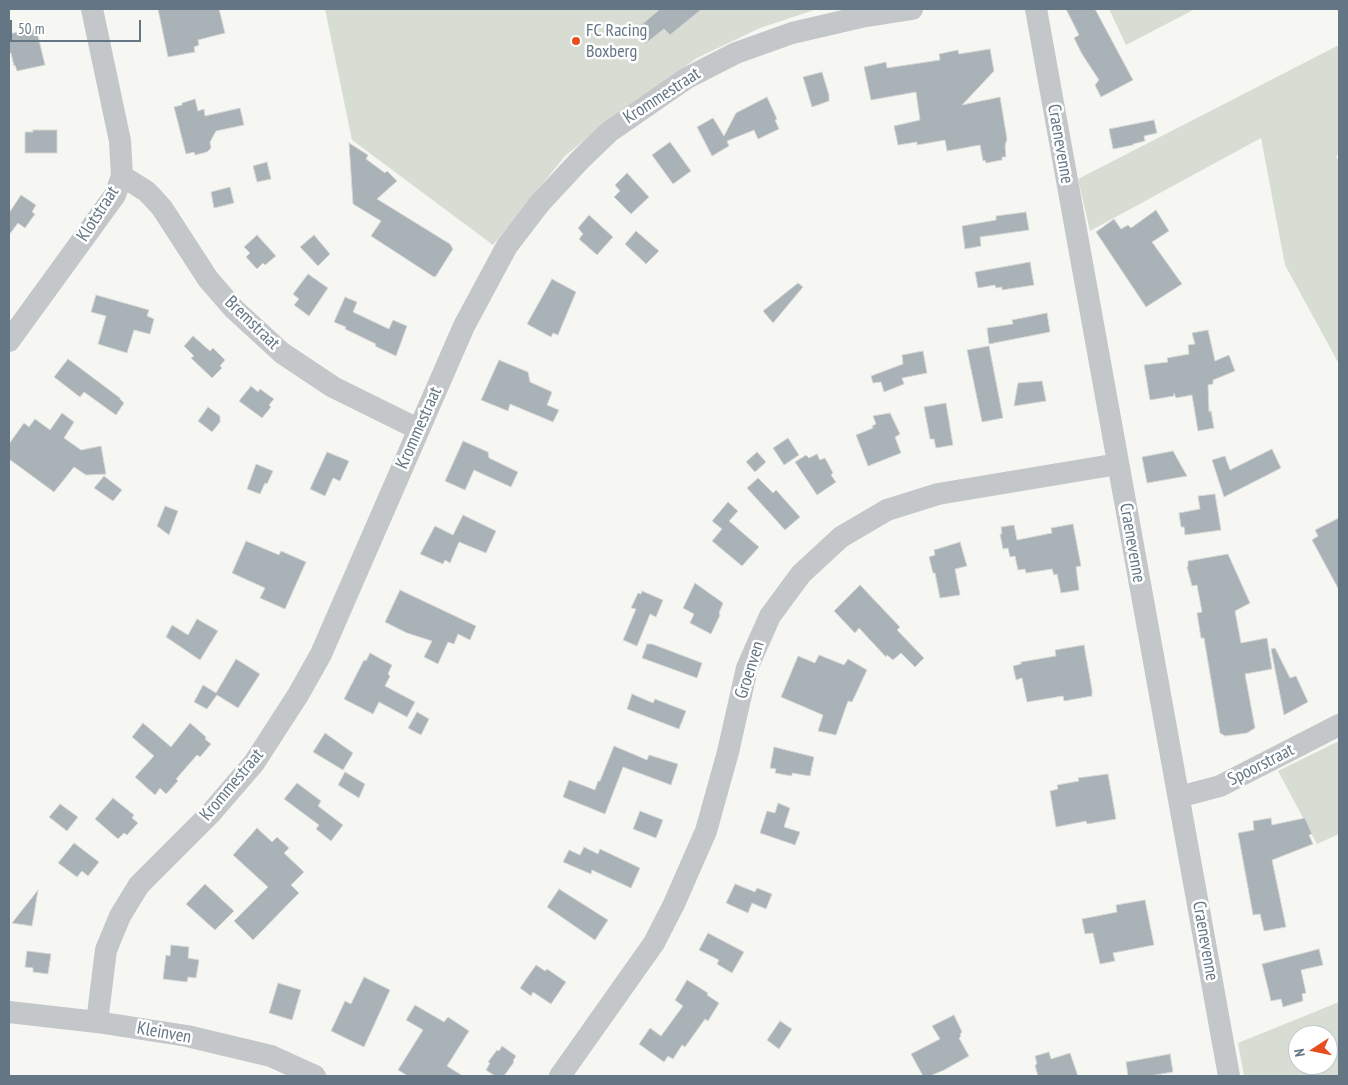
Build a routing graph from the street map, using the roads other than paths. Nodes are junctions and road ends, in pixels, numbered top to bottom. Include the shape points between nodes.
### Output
1 (92, 9) edge
2 (912, 9) edge
3 (1036, 9) edge
4 (122, 176) junction
5 (9, 341) edge
6 (418, 428) junction
7 (1118, 464) junction
8 (1339, 725) edge
9 (1179, 797) junction
10 (9, 1012) edge
11 (97, 1022) junction
12 (315, 1076) edge
13 (560, 1076) edge
14 (1229, 1076) edge

1 - 4 street, Klotstraat via 120,141
2 - 6 street, Krommestraat via 792,33 736,53 687,78 609,132 540,204 507,246 464,326
3 - 7 street, Craenevenne
4 - 5 street, Klotstraat via 115,195
4 - 6 street, Bremstraat via 146,191 162,208 208,279 234,309 282,353 333,386
6 - 11 street, Krommestraat via 321,654 298,695 254,763 210,814 139,885 120,916 106,950
7 - 9 street, Craenevenne
7 - 13 street, Groenven via 938,494 887,510 841,537 800,574 770,616 747,668 706,831 674,904 654,943
8 - 9 street, Spoorstraat via 1220,786
9 - 14 street, Craenevenne
10 - 11 street, Kleinven
11 - 12 street, Kleinven via 187,1036 271,1056

